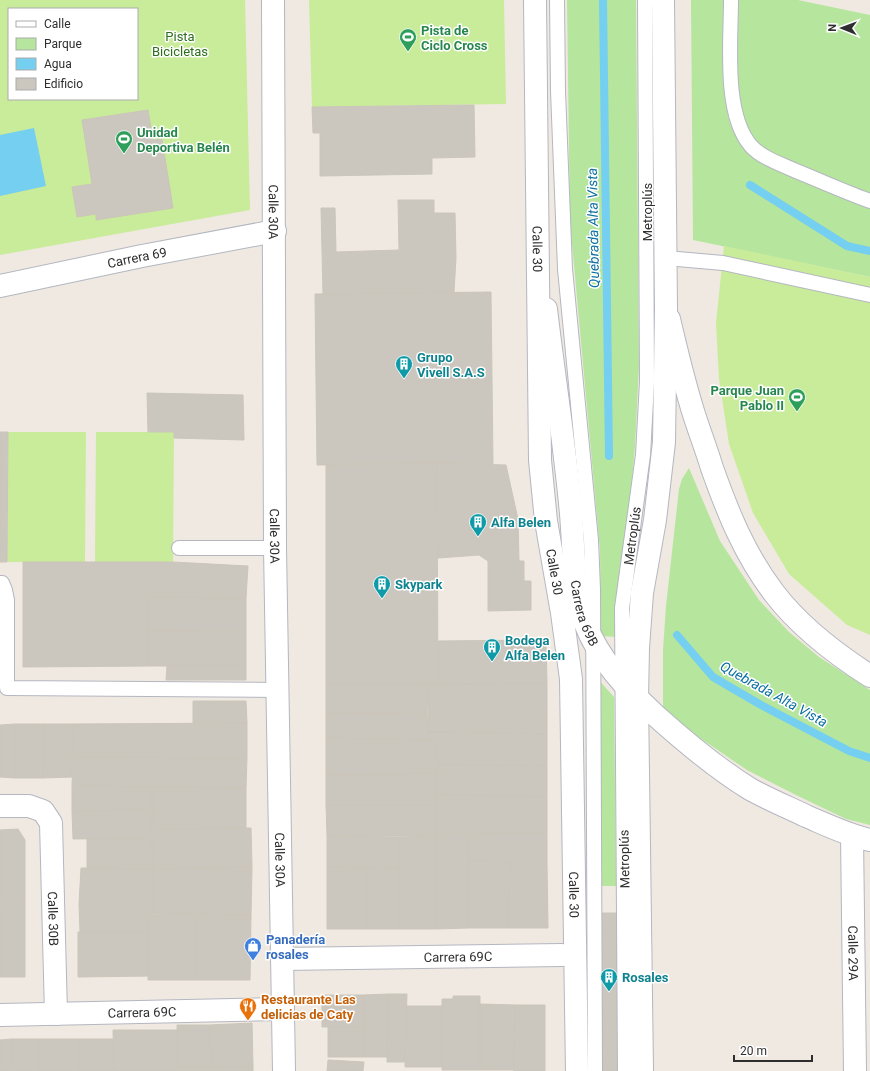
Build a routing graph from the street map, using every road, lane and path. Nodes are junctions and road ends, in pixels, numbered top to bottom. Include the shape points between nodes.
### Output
1 (273, 0) edge
2 (535, 0) edge
3 (557, 0) edge
4 (645, 0) edge
5 (663, 0) edge
6 (731, 0) edge
7 (870, 201) edge
8 (275, 231) junction
9 (537, 239) junction
10 (666, 258) junction
11 (0, 286) edge
12 (870, 295) edge
13 (666, 309) junction
14 (179, 548) dead end
15 (275, 548) junction
16 (0, 583) edge
17 (593, 642) junction
18 (870, 676) edge
19 (622, 682) junction
20 (2, 687) edge
21 (277, 690) junction
22 (637, 698) junction
23 (0, 806) edge
24 (861, 838) edge
25 (562, 955) dead end
26 (282, 959) junction
27 (283, 1009) junction
28 (56, 1014) junction
29 (0, 1015) edge
30 (284, 1071) edge
31 (577, 1071) edge
32 (596, 1071) edge
33 (625, 1071) edge
34 (642, 1071) edge
35 (855, 1071) edge

1 - 8 street, Calle 30A
2 - 9 street, Calle 30
3 - 17 lane via 565,268 591,540
4 - 19 lane, Metroplús via 647,382 643,455 622,608
5 - 10 street
6 - 7 lane via 731,90 739,127 744,137 752,147 774,161
8 - 11 street, Carrera 69
8 - 15 street, Calle 30A
9 - 17 street, Carrera 69B via 571,513 579,601 584,622
9 - 31 street, Calle 30 via 540,460 546,522 568,651 572,698
10 - 12 lane via 723,263
10 - 13 street
13 - 18 street via 692,408 721,492 735,530 758,572 774,594 823,644
13 - 22 street via 664,442 655,520 642,593
14 - 15 lane
15 - 21 street, Calle 30A
16 - 20 lane via 2,582 7,600
17 - 19 street, Carrera 69B
17 - 32 lane
19 - 22 street, Carrera 69B
19 - 33 lane, Metroplús
20 - 21 lane
21 - 26 street, Calle 30A
22 - 24 street, Carrera 69B via 671,731 751,790 832,828
22 - 34 street
23 - 28 street, Calle 30B via 29,806 43,811 51,823
24 - 35 street, Calle 29A
25 - 26 street, Carrera 69C
26 - 27 street, Calle 30A
27 - 28 street, Carrera 69C
27 - 30 street, Calle 30A
28 - 29 street, Carrera 69C

